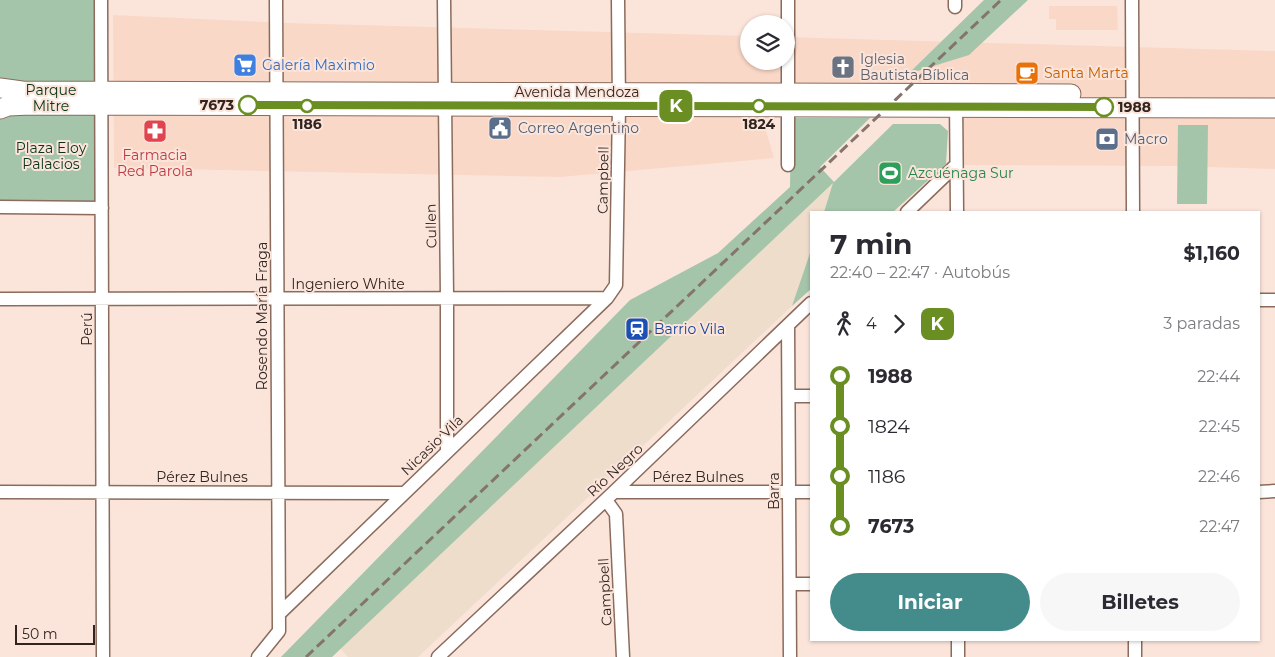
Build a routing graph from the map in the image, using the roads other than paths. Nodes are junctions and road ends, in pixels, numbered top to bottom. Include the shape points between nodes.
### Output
1 (102, 0) edge
2 (276, 0) edge
3 (444, 0) edge
4 (618, 0) edge
5 (788, 0) edge
6 (1132, 0) edge
7 (0, 88) edge
8 (1275, 95) edge
9 (102, 98) junction
10 (277, 99) junction
11 (445, 99) junction
12 (619, 99) junction
13 (788, 100) junction
14 (956, 100) junction
15 (1133, 100) junction
16 (1275, 108) edge
17 (0, 109) edge
18 (788, 165) dead end
19 (956, 165) junction
20 (0, 207) edge
21 (102, 208) junction
22 (908, 211) edge
23 (956, 211) edge
24 (1133, 211) edge
25 (448, 298) junction
26 (607, 298) junction
27 (0, 299) edge
28 (102, 299) junction
29 (277, 299) junction
30 (1260, 300) edge
31 (1275, 300) edge
32 (810, 304) edge
33 (788, 325) junction
34 (789, 396) junction
35 (810, 396) edge
36 (447, 452) junction
37 (0, 492) edge
38 (102, 492) junction
39 (278, 492) junction
40 (788, 492) junction
41 (810, 492) edge
42 (1260, 492) edge
43 (1275, 492) edge
44 (404, 493) junction
45 (610, 496) junction
46 (790, 584) junction
47 (810, 584) edge
48 (279, 614) junction
49 (958, 641) edge
50 (1134, 641) edge
51 (103, 657) edge
52 (258, 657) edge
53 (438, 657) edge
54 (623, 657) edge
55 (790, 657) edge
56 (958, 657) edge
57 (1135, 657) edge

1 - 9 street, Perú
2 - 10 street, Rosendo María Fraga
3 - 11 street, Cullen
4 - 12 street, Campbell
5 - 13 street
6 - 15 street
7 - 9 main road, Avenida Mendoza
8 - 15 main road, Avenida Mendoza
9 - 10 main road, Avenida Mendoza
9 - 17 main road, Avenida Mendoza
9 - 21 street, Perú
10 - 11 main road, Avenida Mendoza
10 - 29 street, Rosendo María Fraga
11 - 12 main road, Avenida Mendoza
11 - 25 street, Cullen
12 - 13 main road, Avenida Mendoza
12 - 26 street, Campbell via 616,285
13 - 14 main road, Avenida Mendoza
13 - 18 street
14 - 15 main road, Avenida Mendoza
14 - 19 street
15 - 16 main road, Avenida Mendoza
15 - 24 street
19 - 22 street
19 - 23 street
20 - 21 street
21 - 28 street, Perú
25 - 26 street, Ingeniero White
25 - 29 street, Ingeniero White
25 - 36 street, Cullen
26 - 36 street, Nicasio Vila
27 - 28 street, Ingeniero White
28 - 29 street, Ingeniero White
28 - 38 street, Perú
29 - 39 street, Rosendo María Fraga
30 - 31 street
32 - 33 street, Río Negro
33 - 34 street, Barra
33 - 45 street, Río Negro
34 - 35 street
34 - 40 street, Barra
36 - 44 street, Nicasio Vila
37 - 38 street, Pérez Bulnes
38 - 39 street, Pérez Bulnes
38 - 51 street, Perú
39 - 44 street, Pérez Bulnes
39 - 48 street, Rosendo María Fraga
40 - 41 street, Pérez Bulnes
40 - 45 street, Pérez Bulnes
40 - 46 street, Barra
42 - 43 street
44 - 48 street, Nicasio Vila
45 - 53 street, Río Negro
45 - 54 street, Campbell via 616,514
46 - 47 street
46 - 55 street, Barra
48 - 52 street, Rosendo María Fraga via 279,631
49 - 56 street
50 - 57 street

